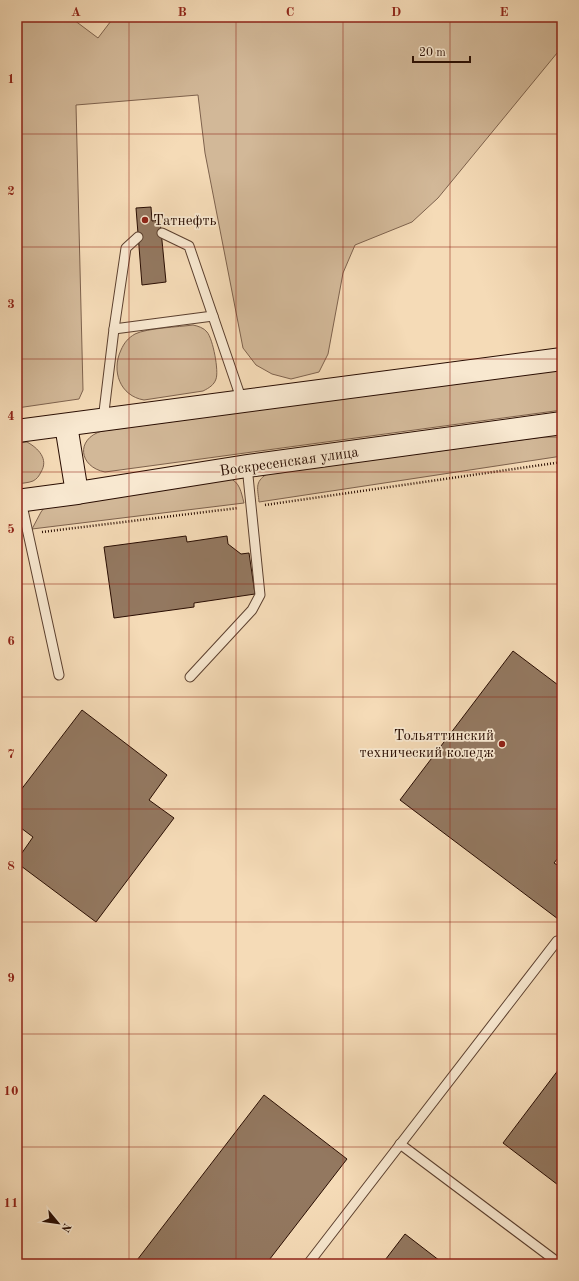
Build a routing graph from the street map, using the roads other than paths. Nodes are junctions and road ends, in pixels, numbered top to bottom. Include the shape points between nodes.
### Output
1 (162, 233) dead end
2 (138, 237) dead end
3 (213, 316) junction
4 (114, 328) junction
5 (562, 359) edge
6 (242, 401) junction
7 (103, 420) junction
8 (562, 423) edge
9 (66, 425) junction
10 (17, 431) edge
11 (247, 466) junction
12 (77, 493) junction
13 (23, 503) edge
14 (17, 519) edge
15 (59, 675) dead end
16 (190, 677) dead end
17 (557, 942) dead end
18 (400, 1144) junction
19 (308, 1264) edge
20 (560, 1264) edge

1 - 3 lane via 189,246
2 - 4 lane via 126,248
3 - 4 lane
3 - 6 lane
4 - 7 lane
5 - 6 main road
6 - 7 main road
7 - 9 main road
8 - 11 main road, Воскресенская улица
9 - 10 main road
9 - 12 main road
11 - 12 main road, Воскресенская улица
11 - 16 lane via 260,595 252,610
12 - 13 main road, Воскресенская улица
13 - 14 lane
13 - 15 lane
17 - 18 lane
18 - 19 lane
18 - 20 lane

